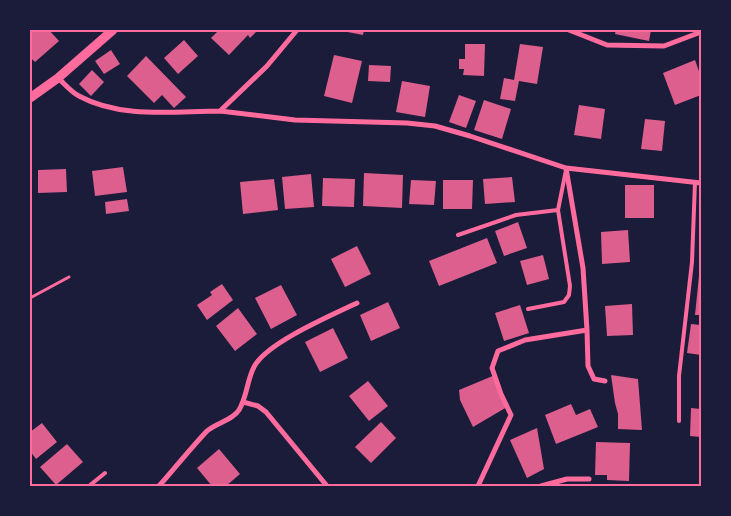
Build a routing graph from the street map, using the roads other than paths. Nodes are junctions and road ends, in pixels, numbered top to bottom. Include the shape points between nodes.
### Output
1 (113, 30) edge
2 (297, 30) edge
3 (569, 30) edge
4 (701, 32) edge
5 (58, 78) junction
6 (30, 98) edge
7 (220, 111) junction
8 (566, 168) junction
9 (698, 182) edge
10 (558, 210) junction
11 (458, 235) dead end
12 (357, 303) dead end
13 (528, 309) dead end
14 (588, 330) junction
15 (604, 381) dead end
16 (242, 402) junction
17 (679, 421) dead end
18 (105, 473) dead end
19 (589, 479) dead end
20 (89, 486) edge
21 (159, 486) edge
22 (327, 486) edge
23 (478, 486) edge
24 (541, 486) edge

1 - 5 street
2 - 7 street via 267,66
3 - 4 street via 607,45 664,46
5 - 6 street
5 - 7 street via 78,95 125,110
7 - 8 street via 295,120 435,126
8 - 9 street
8 - 10 lane
8 - 14 street via 583,268
9 - 17 lane via 679,376
10 - 11 lane via 516,215
10 - 13 lane via 569,295 564,302
12 - 16 street via 264,354 254,365
14 - 15 street via 588,366 594,379
14 - 23 street via 526,340 498,351 492,368 512,415
16 - 21 street via 238,412 209,430
16 - 22 street via 266,412
18 - 20 lane
19 - 24 street via 567,479

